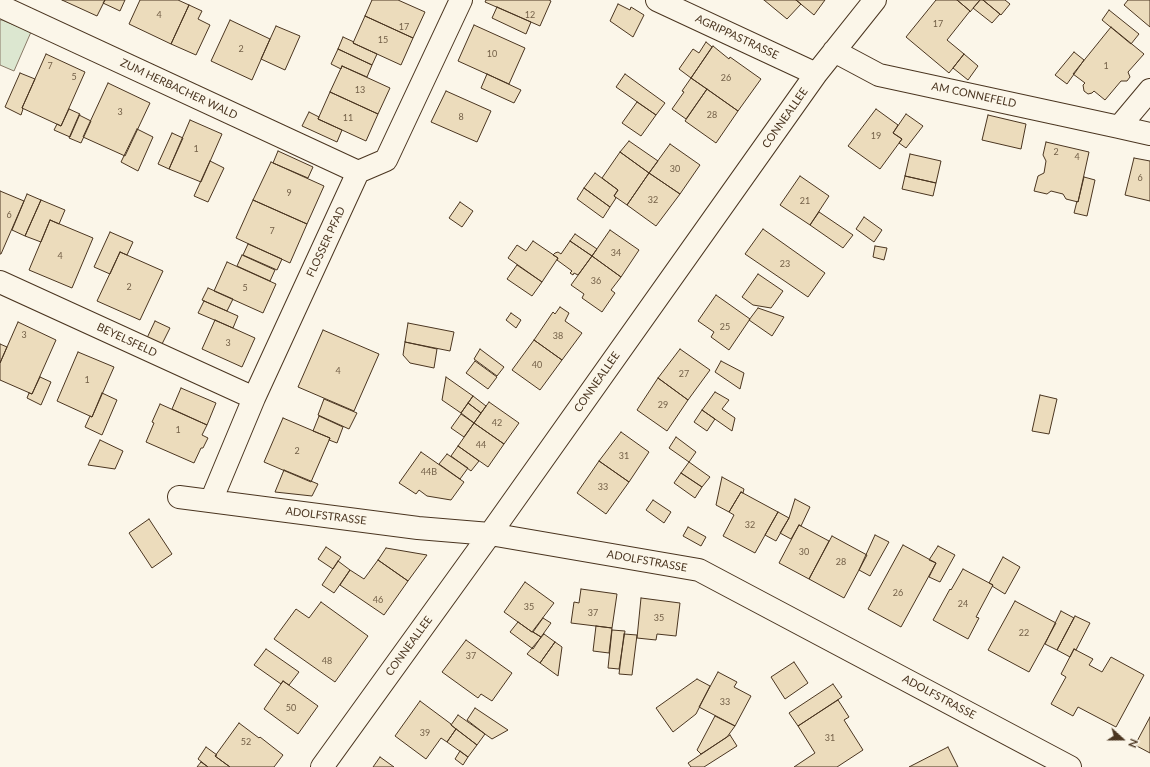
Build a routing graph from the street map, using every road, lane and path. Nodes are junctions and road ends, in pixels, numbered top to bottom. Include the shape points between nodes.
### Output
1 (461, 0) edge
2 (657, 0) edge
3 (875, 0) edge
4 (0, 6) edge
5 (834, 51) junction
6 (816, 74) junction
7 (1150, 90) edge
8 (1119, 127) junction
9 (1150, 134) edge
10 (358, 172) junction
11 (0, 282) edge
12 (254, 398) junction
13 (179, 497) dead end
14 (211, 501) junction
15 (490, 534) junction
16 (322, 767) edge
17 (1070, 767) edge

1 - 10 street via 386,160
2 - 6 street, AGRIPPASTRASSE
3 - 5 street, CONNEALLEE
4 - 10 street, ZUM HERBACHER WALD
5 - 6 street, CONNEALLEE
5 - 8 street, AM CONNEFELD via 879,75
6 - 15 street, CONNEALLEE
7 - 8 street
8 - 9 street, AM CONNEFELD
10 - 12 street, FLOSSER PFAD
11 - 12 street, BEYELSFELD
12 - 14 street, FLOSSER PFAD
13 - 14 street, ADOLFSTRASSE
14 - 15 street, ADOLFSTRASSE via 418,528
15 - 16 street, CONNEALLEE
15 - 17 street, ADOLFSTRASSE via 699,570

